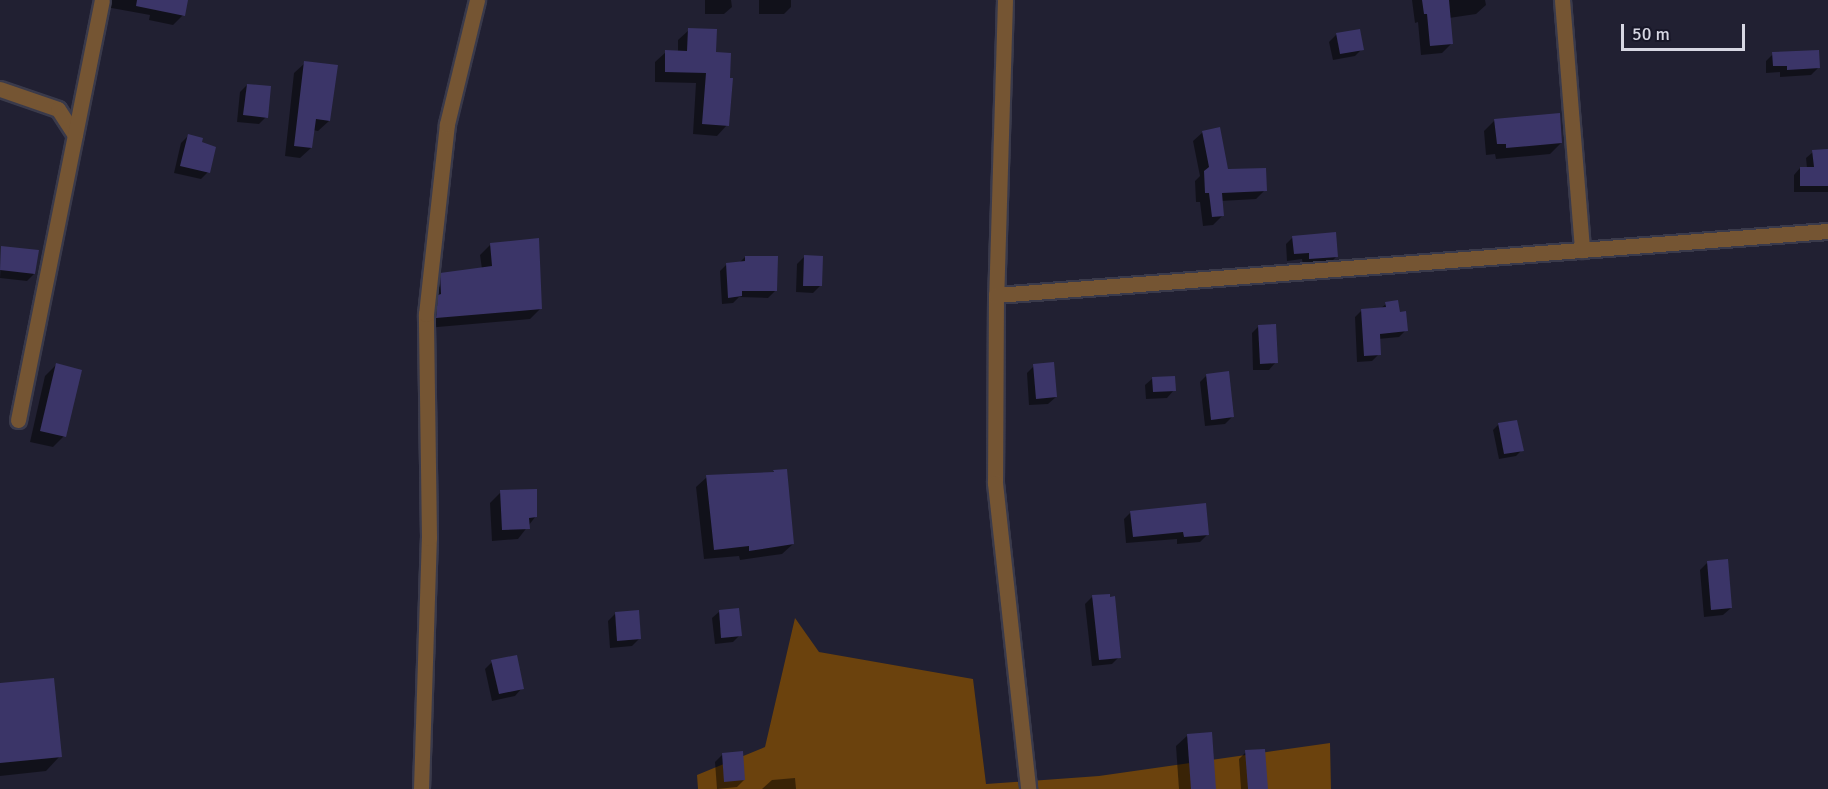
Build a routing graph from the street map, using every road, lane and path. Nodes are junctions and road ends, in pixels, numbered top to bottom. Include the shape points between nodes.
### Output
1 (102, 0) edge
2 (477, 0) edge
3 (1005, 0) edge
4 (1562, 0) edge
5 (0, 89) edge
6 (75, 135) junction
7 (1828, 231) edge
8 (1582, 250) junction
9 (996, 295) junction
10 (18, 420) dead end
11 (421, 789) edge
12 (1028, 789) edge

1 - 6 street
2 - 11 street via 447,124 426,314 429,538
3 - 9 street
4 - 8 street
5 - 6 street via 58,109
6 - 10 street
7 - 8 street
8 - 9 street
9 - 12 street via 995,483

